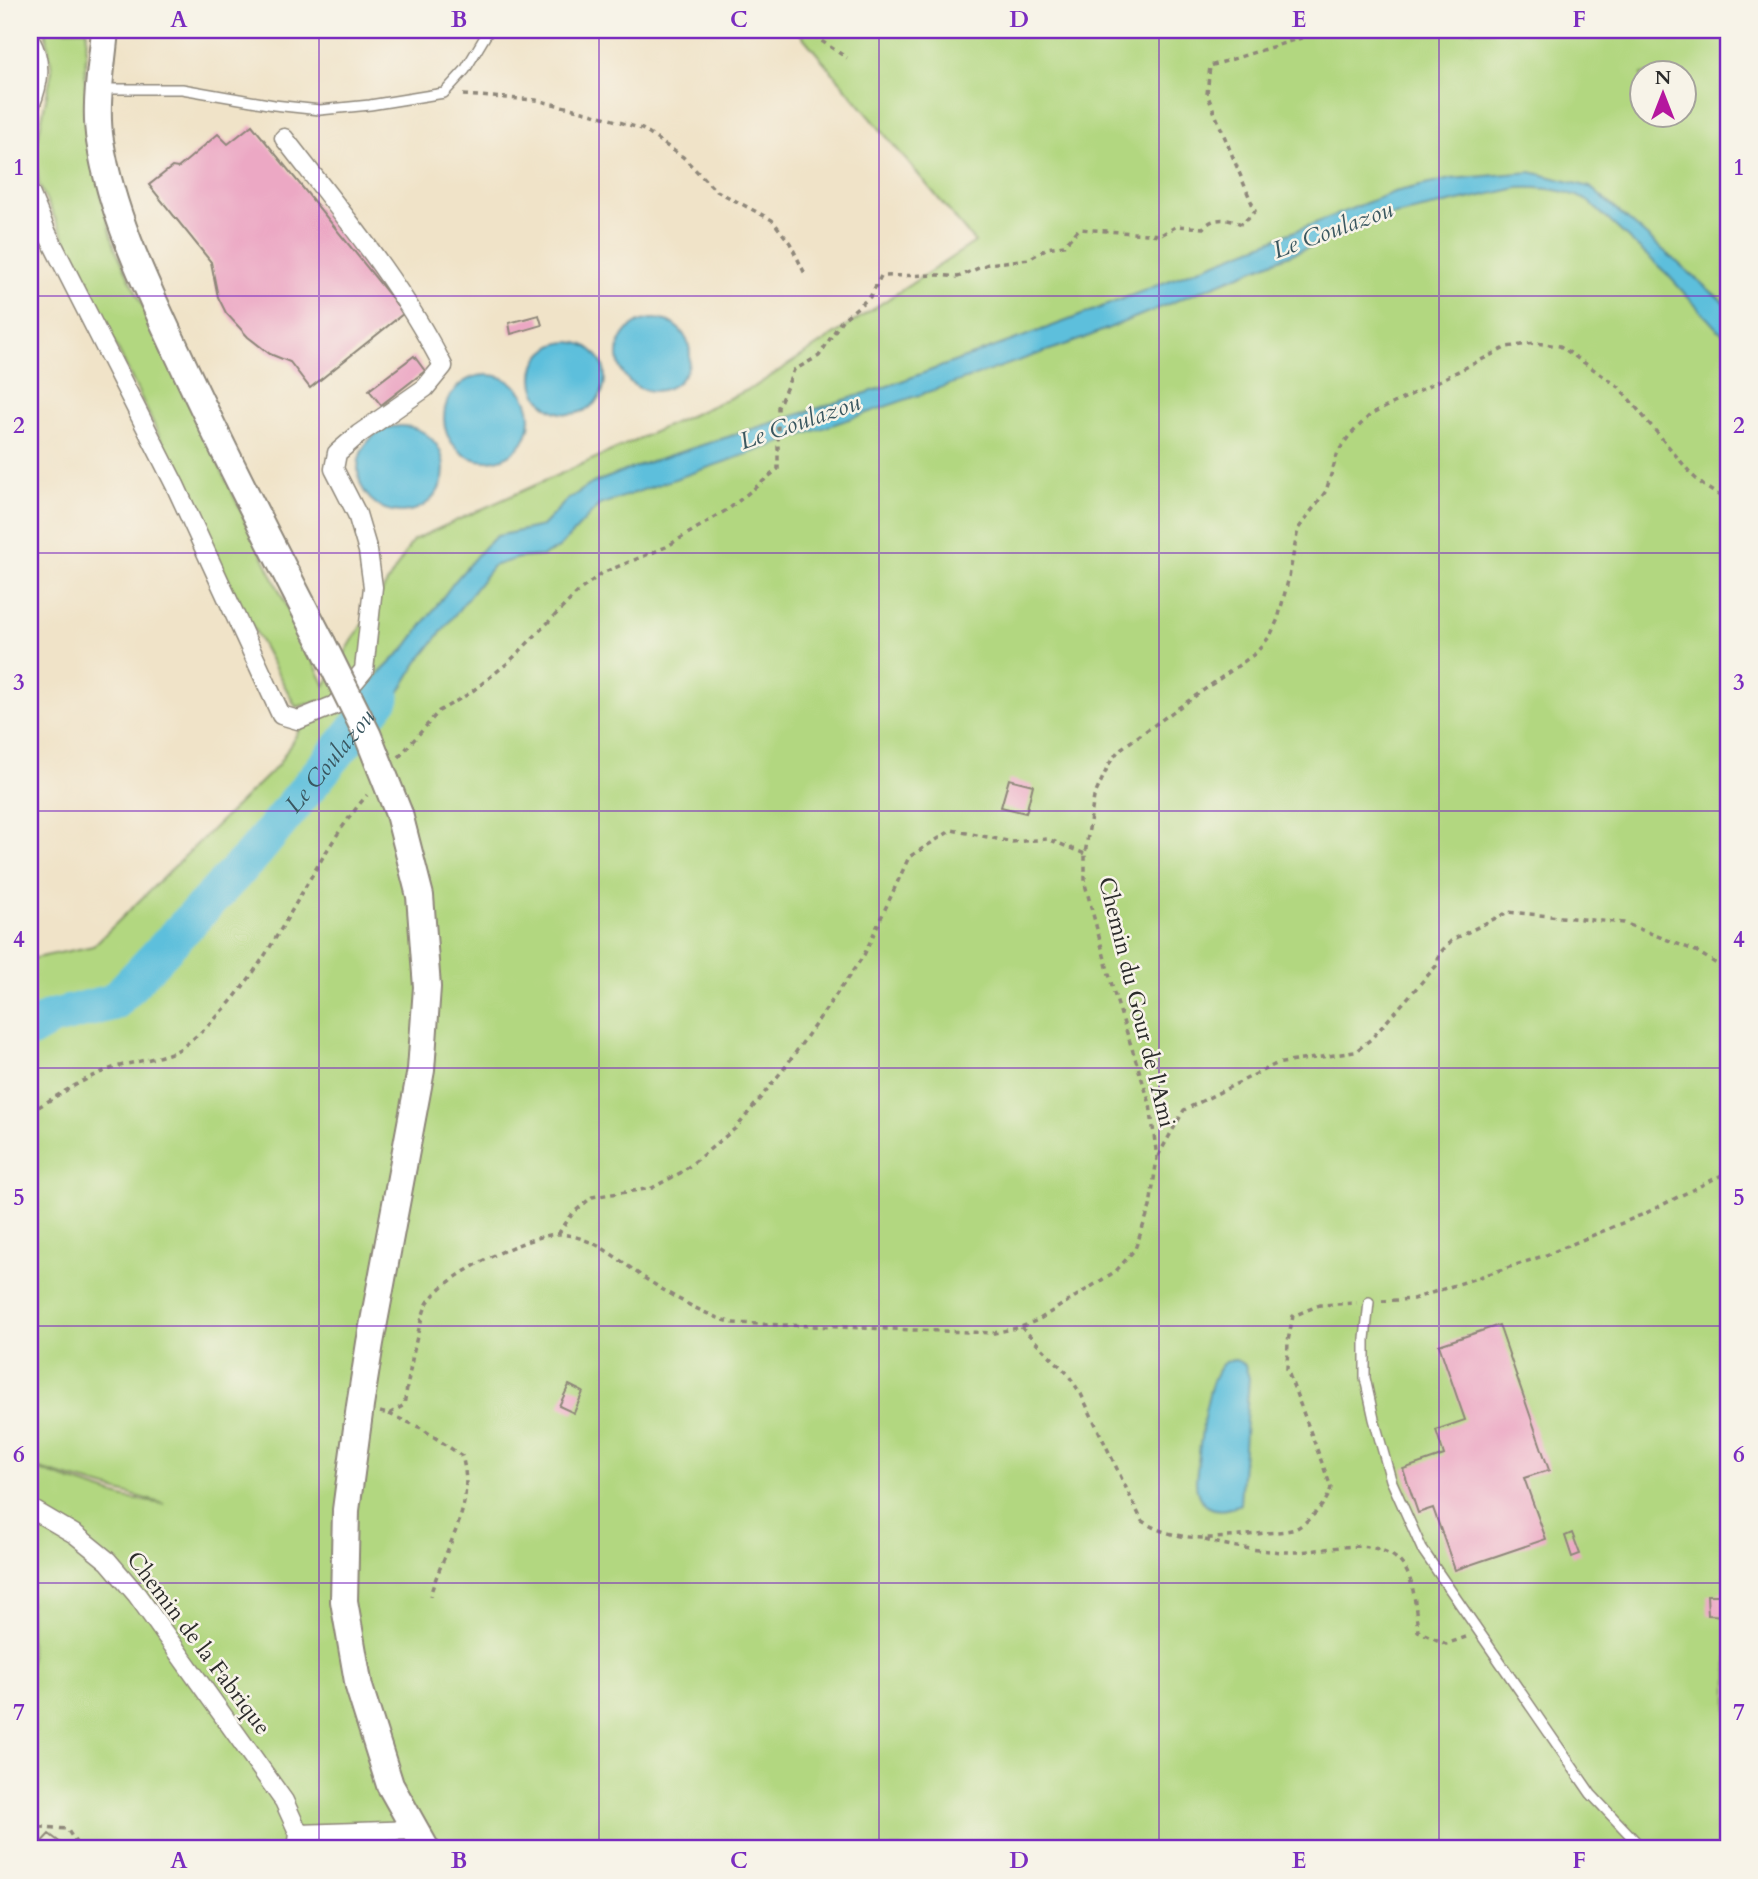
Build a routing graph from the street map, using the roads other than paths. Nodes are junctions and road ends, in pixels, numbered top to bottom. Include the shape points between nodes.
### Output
1 (105, 30) edge
2 (489, 30) edge
3 (30, 40) edge
4 (99, 89) junction
5 (30, 106) edge
6 (284, 138) dead end
7 (30, 193) edge
8 (1369, 1302) road end
9 (30, 1508) edge
10 (421, 1839) edge
11 (298, 1842) edge
12 (1643, 1849) edge

1 - 4 main road
2 - 4 lane via 465,70 444,93 320,110 182,89
3 - 5 street via 39,63 39,83
4 - 10 main road, bridge via 99,137 109,189 125,235 224,452 368,737 398,814 420,895 427,987 421,1070 360,1406 346,1510 344,1601 359,1686 390,1785
6 - 7 street via 383,265 443,366 425,388 337,453 334,469 357,514 368,551 373,587 366,658 364,670 335,705 298,720 281,715 175,485
8 - 12 lane via 1365,1378 1391,1480 1422,1549 1591,1794
9 - 11 street, Chemin de la Fabrique via 76,1535 108,1561 137,1595 284,1801
10 - 11 street

